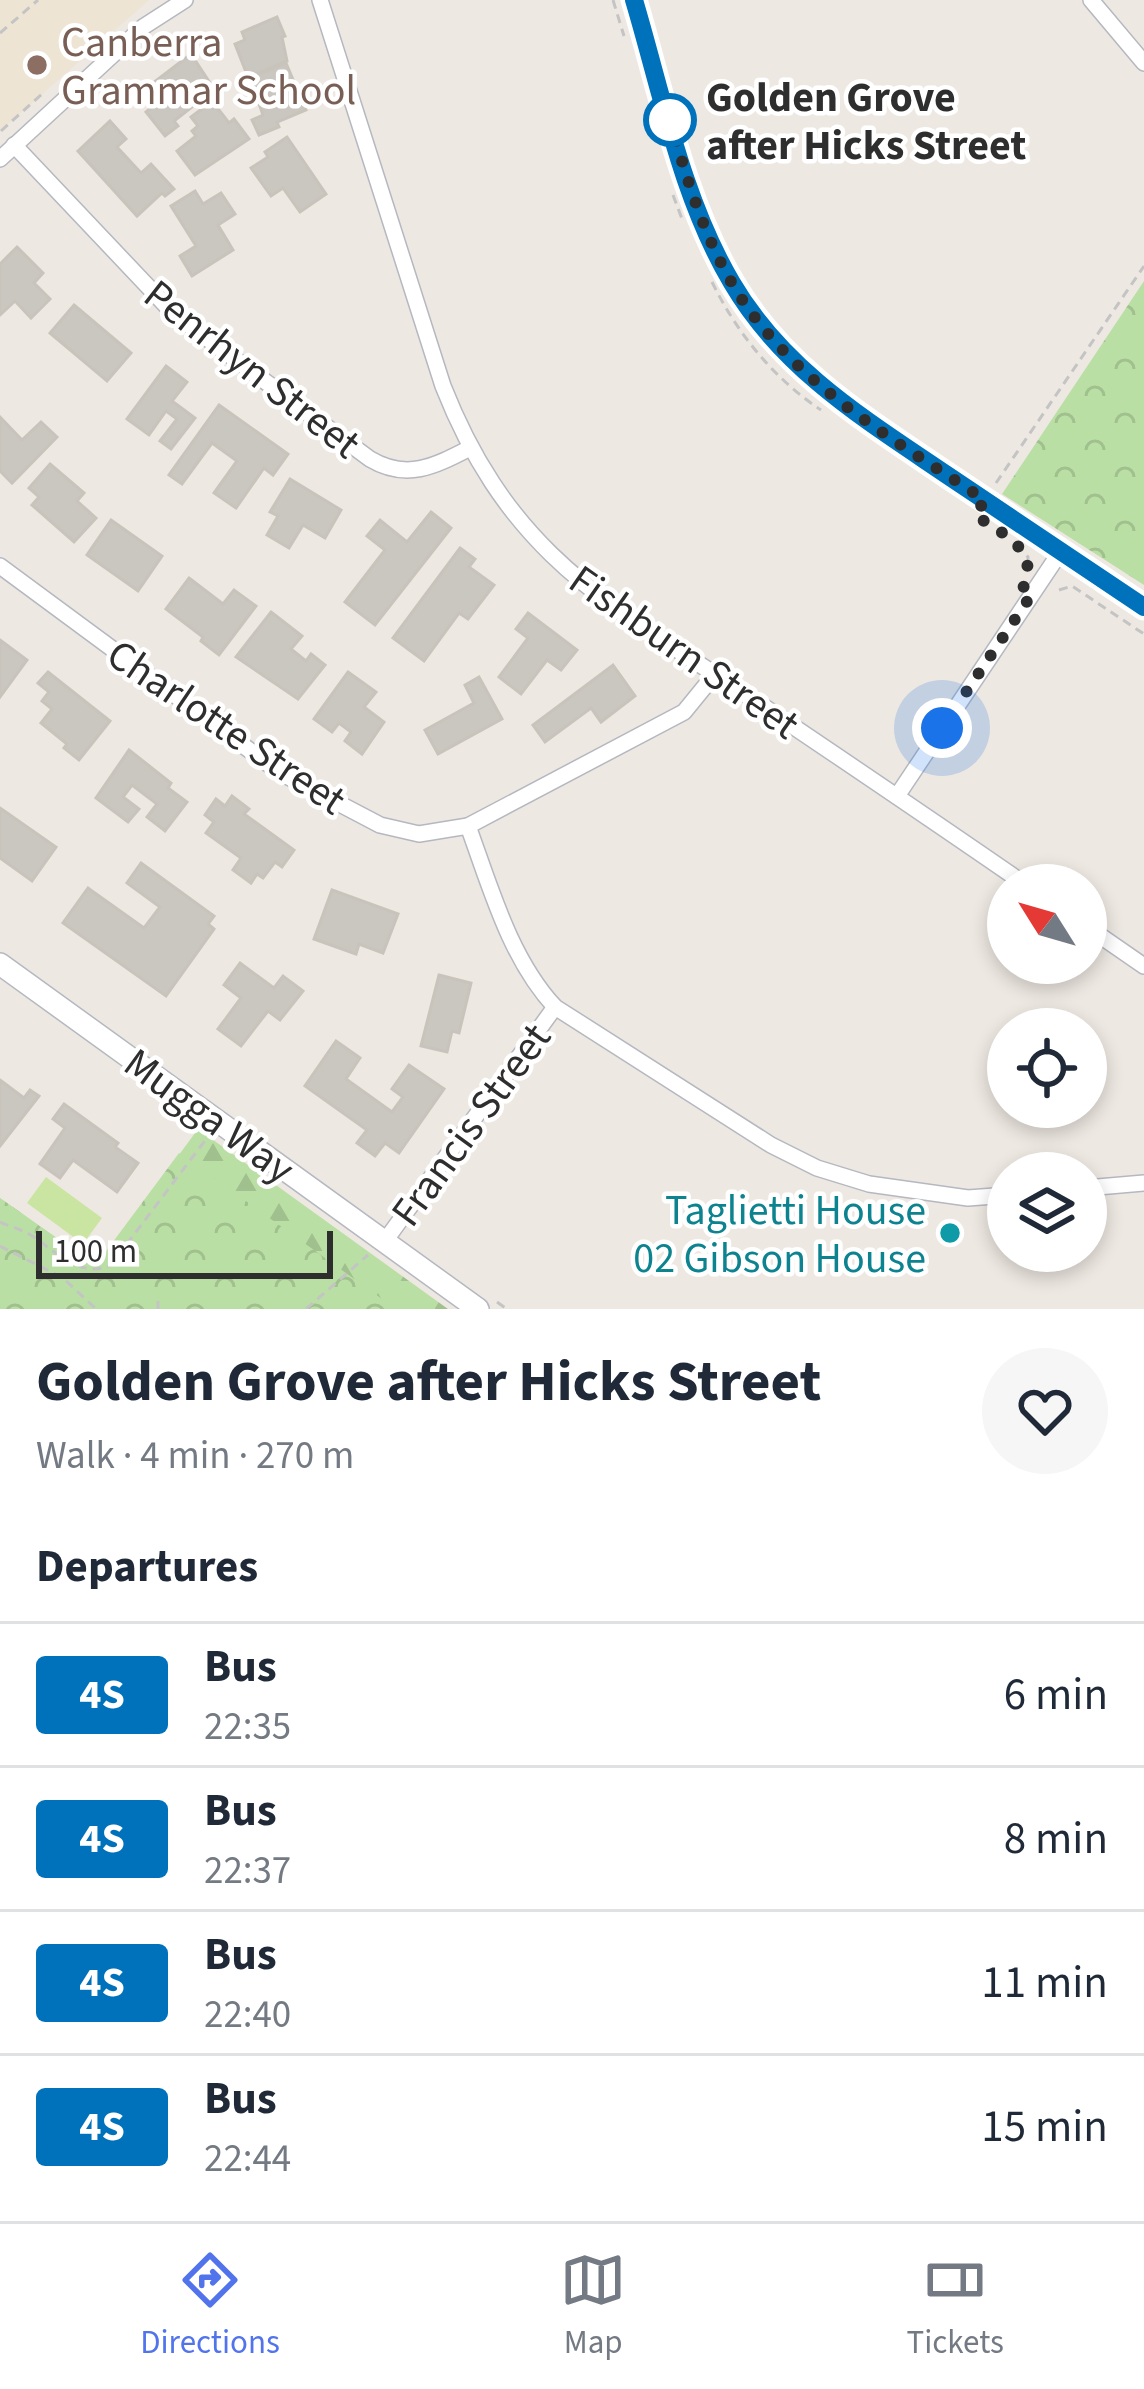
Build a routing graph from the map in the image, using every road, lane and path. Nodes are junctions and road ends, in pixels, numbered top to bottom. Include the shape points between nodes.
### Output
1 (38, 0) edge
2 (185, 0) edge
3 (320, 0) edge
4 (613, 0) edge
5 (634, 0) edge
6 (1091, 0) edge
7 (0, 34) edge
8 (626, 42) dead end
9 (1144, 63) edge
10 (14, 146) junction
11 (0, 159) edge
12 (671, 188) dead end
13 (687, 229) dead end
14 (1144, 266) edge
15 (706, 268) dead end
16 (827, 415) dead end
17 (470, 448) junction
18 (985, 500) junction
19 (1016, 543) dead end
20 (1060, 550) junction
21 (0, 566) edge
22 (1032, 594) junction
23 (1144, 607) edge
24 (1144, 634) edge
25 (715, 674) junction
26 (896, 796) junction
27 (468, 826) junction
28 (995, 864) edge
29 (1107, 940) edge
30 (0, 964) edge
31 (1144, 966) edge
32 (555, 1007) junction
33 (218, 1122) junction
34 (1144, 1183) edge
35 (1107, 1186) edge
36 (987, 1197) edge
37 (0, 1222) edge
38 (385, 1241) junction
39 (0, 1246) edge
40 (158, 1300) dead end
41 (95, 1309) edge
42 (158, 1309) edge
43 (307, 1309) edge
44 (478, 1309) edge

1 - 7 path
2 - 10 street via 143,27
3 - 17 street, Fishburn Street
4 - 8 path
5 - 18 street via 688,182 747,307 835,398
6 - 9 street
10 - 11 street
10 - 17 street, Penrhyn Street via 164,306 370,459 406,472
12 - 13 path
14 - 18 path
15 - 16 path via 770,369
17 - 25 street, Fishburn Street via 522,525 571,576
18 - 20 street
19 - 22 path via 1028,556 1023,588
20 - 22 street
20 - 23 street
21 - 27 street, Charlotte Street via 331,802 419,834
22 - 24 path via 1044,602 1072,586
22 - 26 street
25 - 26 street, Fishburn Street
25 - 27 street, Charlotte Street via 684,712
26 - 28 street, Fishburn Street
27 - 32 street via 515,944
29 - 31 street
30 - 33 main road, Mugga Way
32 - 36 street via 817,1168 868,1184
32 - 38 street, Francis Street
33 - 37 path via 102,1269 76,1266
33 - 38 main road, Mugga Way
34 - 35 street
38 - 43 path
38 - 44 main road, Mugga Way
39 - 41 path via 63,1278
40 - 42 path

